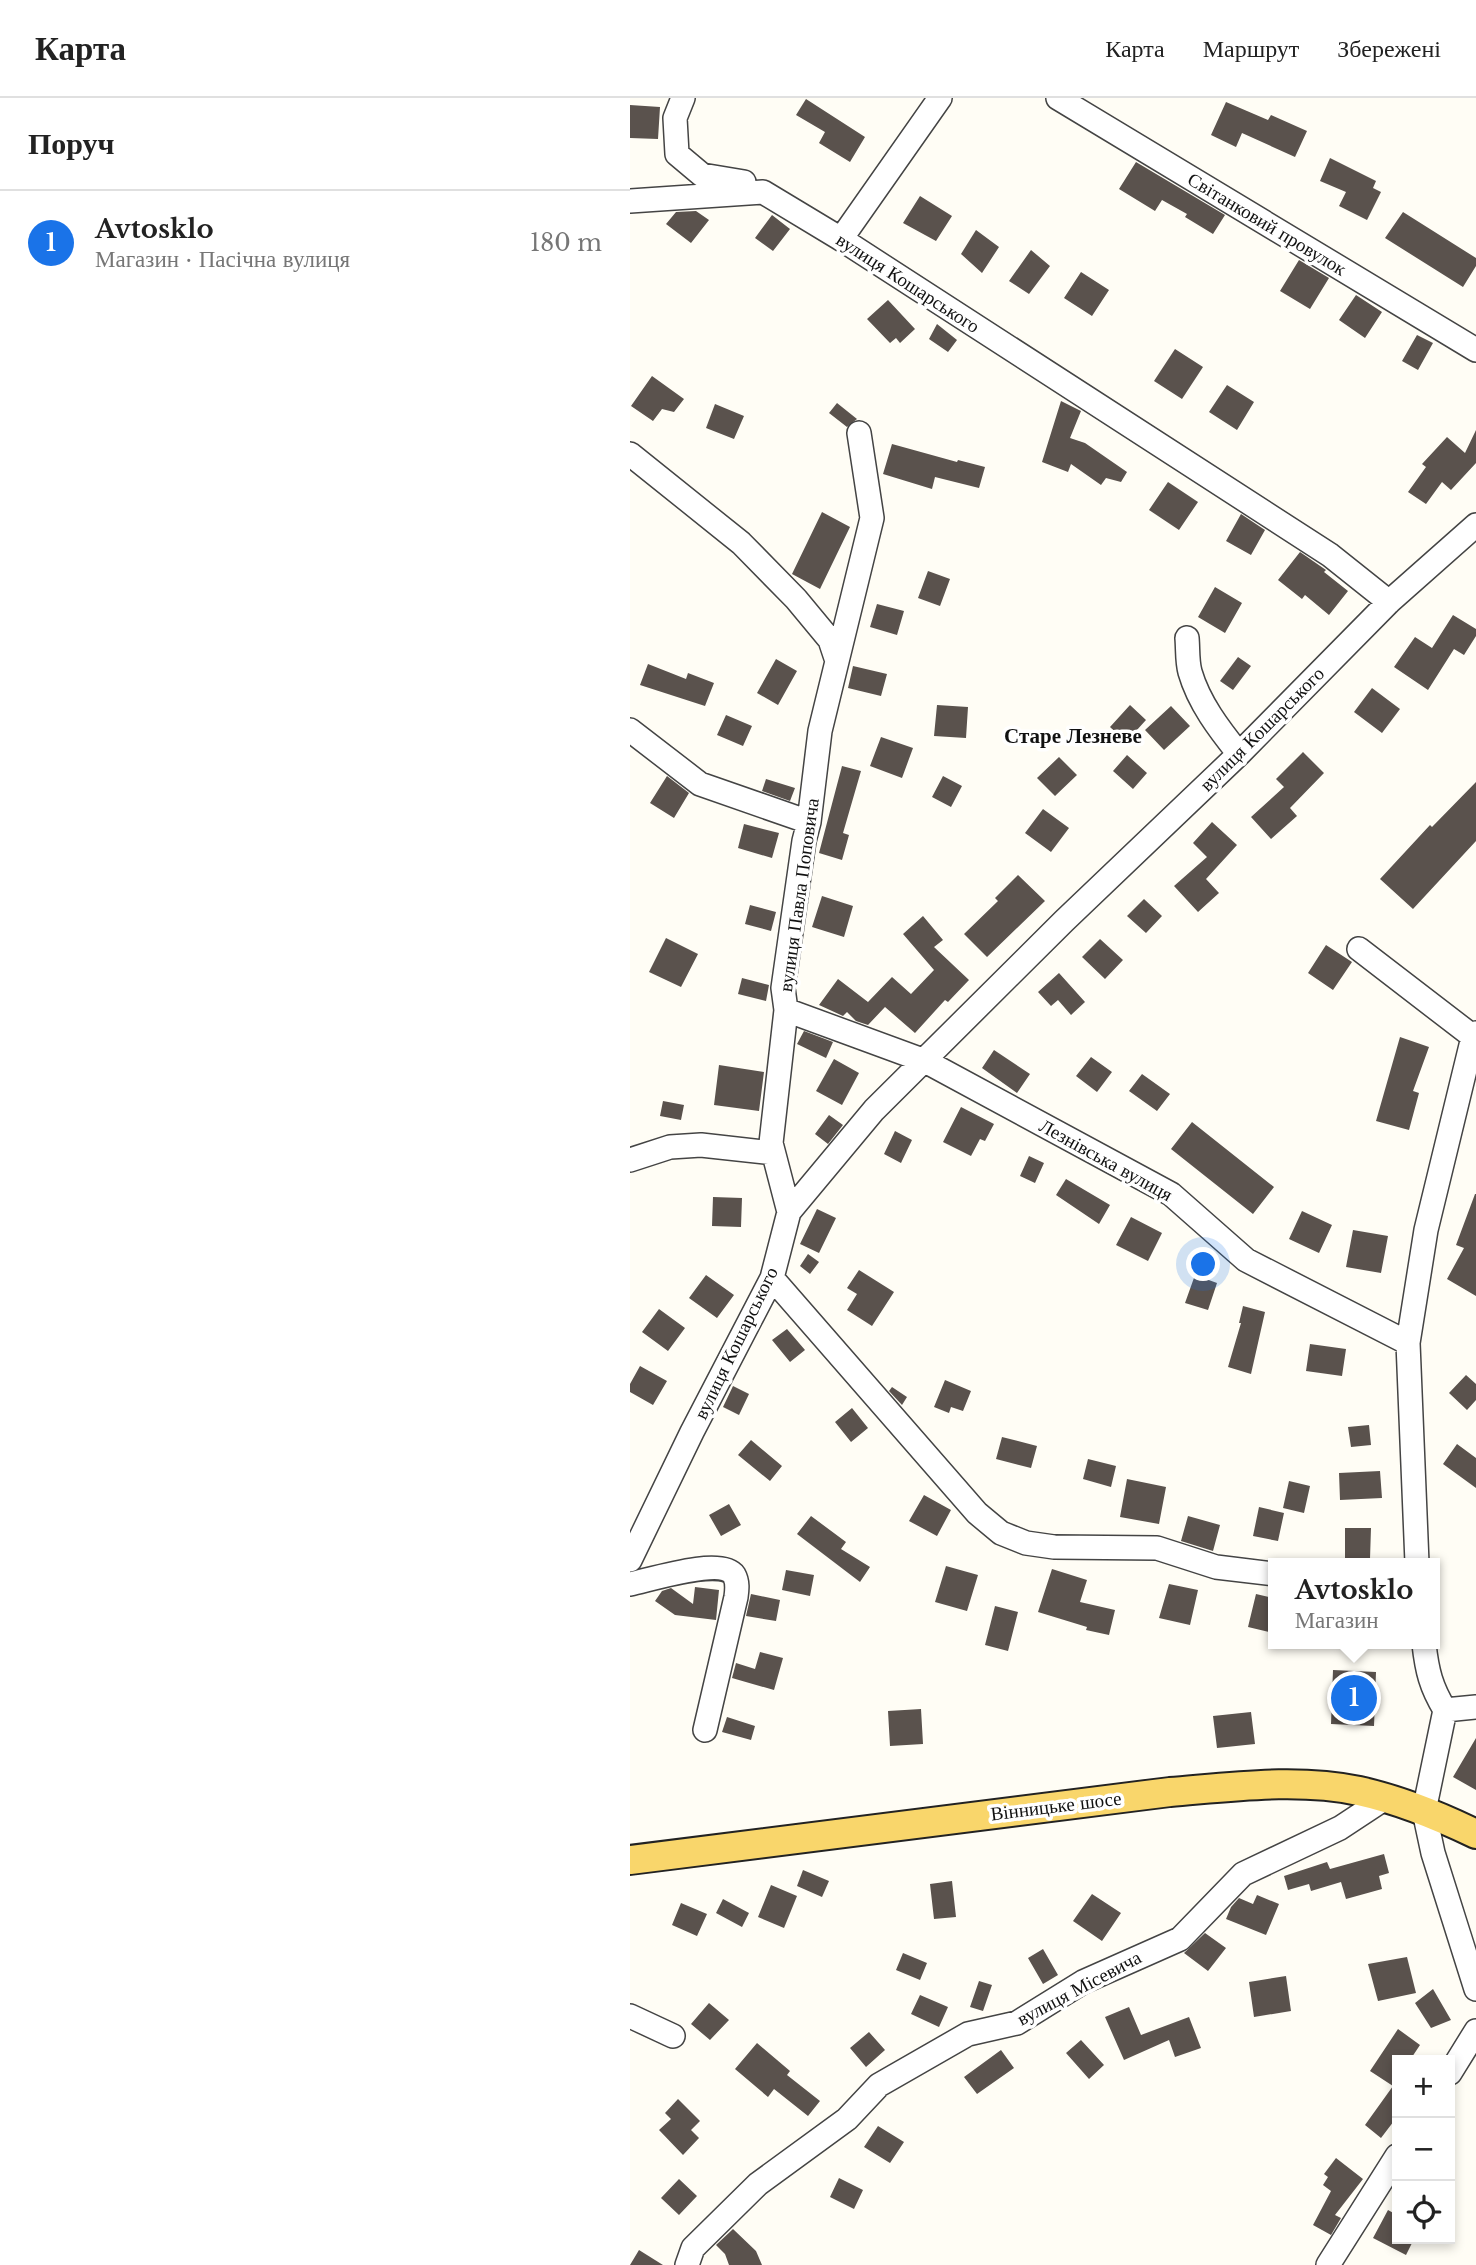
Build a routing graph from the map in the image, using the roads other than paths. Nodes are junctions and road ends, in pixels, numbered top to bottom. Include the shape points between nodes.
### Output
1 (683, 98) edge
2 (940, 98) edge
3 (1058, 98) edge
4 (763, 192) junction
5 (630, 201) edge
6 (841, 239) junction
7 (1476, 350) edge
8 (859, 433) dead end
9 (630, 454) edge
10 (1476, 525) edge
11 (1389, 602) junction
12 (1187, 638) dead end
13 (837, 661) junction
14 (630, 730) edge
15 (1239, 754) junction
16 (809, 822) junction
17 (1359, 949) dead end
18 (786, 1010) junction
19 (1475, 1037) edge
20 (925, 1061) junction
21 (773, 1153) junction
22 (630, 1160) edge
23 (789, 1212) junction
24 (772, 1278) junction
25 (1408, 1343) junction
26 (1417, 1558) edge
27 (630, 1560) edge
28 (1268, 1573) edge
29 (630, 1584) edge
30 (1424, 1649) edge
31 (1476, 1707) edge
32 (1445, 1710) junction
33 (705, 1730) dead end
34 (1384, 1799) junction
35 (1424, 1811) junction
36 (1476, 1834) edge
37 (630, 1860) edge
38 (1476, 1989) edge
39 (630, 2016) edge
40 (1476, 2031) edge
41 (673, 2036) dead end
42 (1455, 2065) edge
43 (1392, 2164) edge
44 (687, 2265) edge
45 (1328, 2265) edge

1 - 4 street, вулиця Кошарського via 675,118 677,154 702,175 750,182
2 - 6 street
3 - 7 street, Світанковий провулок
4 - 5 street
4 - 6 street, вулиця Кошарського
6 - 11 street, вулиця Кошарського via 1330,555
8 - 13 street, вулиця Павла Поповича via 872,518
9 - 13 street via 741,543 830,640
10 - 11 street
11 - 15 street, вулиця Кошарського
12 - 15 street via 1189,669 1196,688
13 - 16 street, вулиця Павла Поповича via 820,730
14 - 16 street via 700,784
15 - 20 street, вулиця Кошарського
16 - 18 street, вулиця Павла Поповича via 783,988
17 - 19 street
18 - 20 street, Лезнівська вулиця
18 - 21 street, вулиця Павла Поповича
19 - 25 street via 1426,1230
20 - 23 street, вулиця Кошарського via 874,1110
20 - 25 street, Лезнівська вулиця via 1171,1194 1246,1261
21 - 22 street via 701,1144 670,1147
21 - 23 street, вулиця Павла Поповича
23 - 24 street, вулиця Кошарського
24 - 27 street, вулиця Кошарського
24 - 28 street via 977,1513 1001,1533 1054,1547 1157,1548 1216,1567
25 - 26 street
29 - 33 street via 707,1568 723,1567 733,1574 736,1597
30 - 32 street via 1427,1674
31 - 32 street
32 - 35 street
34 - 35 main road, Вінницьке шосе
34 - 37 main road, Вінницьке шосе via 1333,1788 1248,1785
34 - 44 street, вулиця Місевича via 1340,1828 1243,1874 1180,1939 1083,1982 1017,2023 968,2034 879,2085 846,2119 758,2184 693,2248
35 - 36 main road, Вінницьке шосе
35 - 38 street
39 - 41 street
40 - 42 street
43 - 45 street

